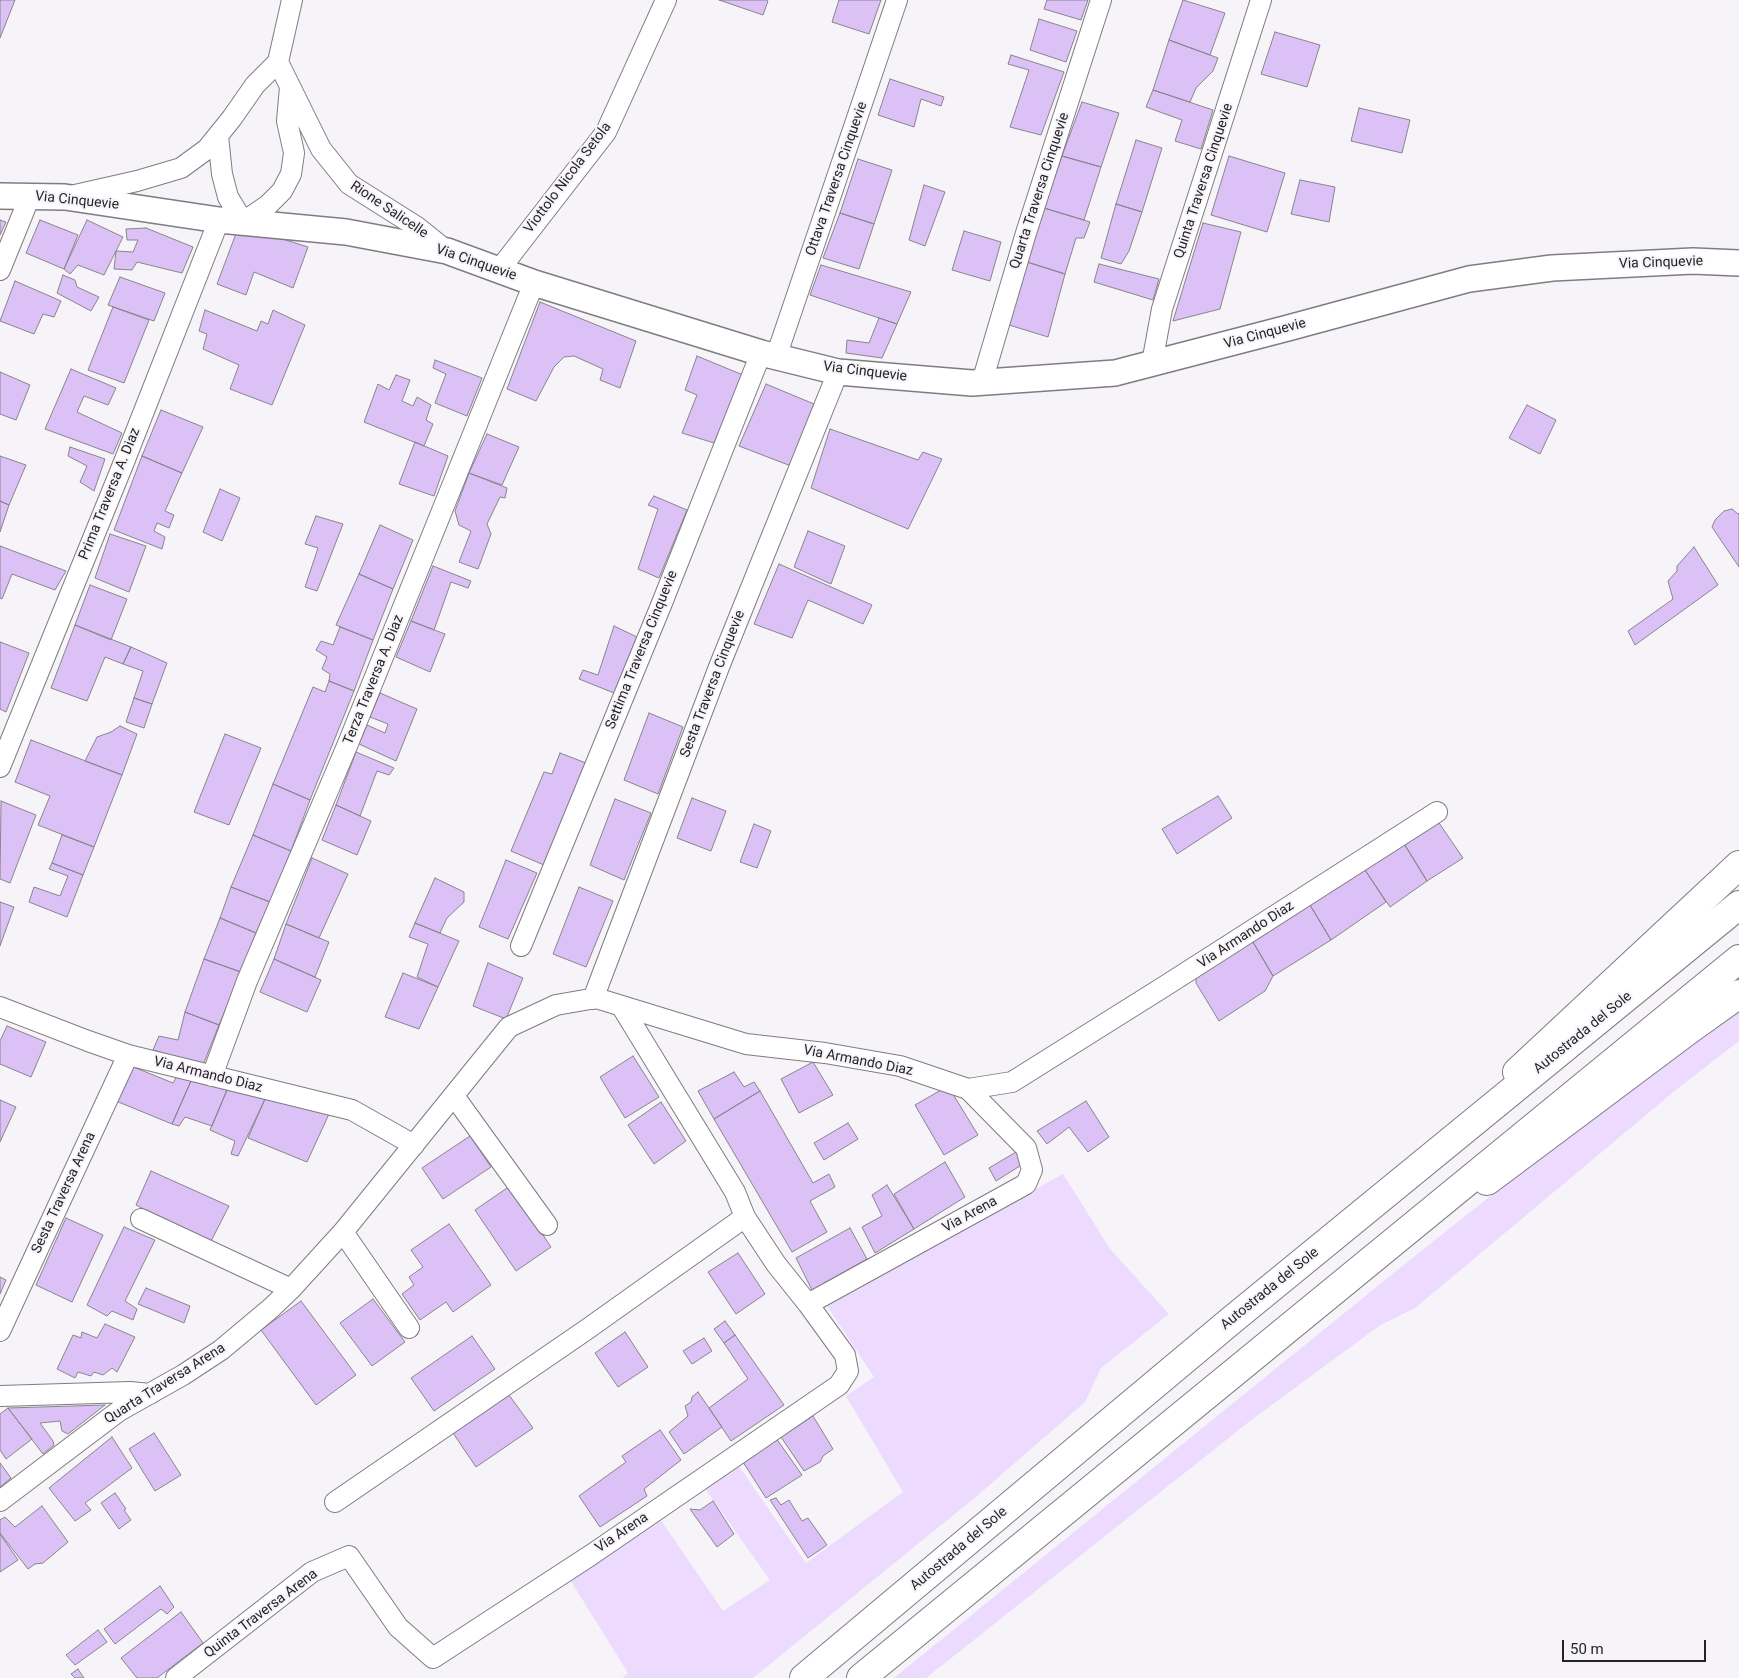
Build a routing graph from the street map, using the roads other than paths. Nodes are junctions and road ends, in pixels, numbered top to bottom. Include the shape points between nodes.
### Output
1 (292, 0) edge
2 (666, 0) edge
3 (897, 0) edge
4 (1101, 0) edge
5 (1261, 0) edge
6 (278, 62) junction
7 (290, 87) junction
8 (218, 136) junction
9 (0, 196) edge
10 (30, 196) junction
11 (65, 197) junction
12 (231, 221) junction
13 (447, 251) junction
14 (1739, 263) edge
15 (0, 270) edge
16 (499, 270) junction
17 (534, 283) junction
18 (769, 355) junction
19 (1152, 363) junction
20 (838, 372) junction
21 (982, 382) junction
22 (0, 767) edge
23 (1437, 812) dead end
24 (1739, 865) edge
25 (1739, 905) edge
26 (520, 946) dead end
27 (1739, 959) edge
28 (1739, 994) edge
29 (592, 999) junction
30 (0, 1007) edge
31 (622, 1007) junction
32 (128, 1055) junction
33 (212, 1076) junction
34 (968, 1090) junction
35 (454, 1096) junction
36 (414, 1145) junction
37 (1378, 1201) junction
38 (745, 1218) junction
39 (141, 1219) dead end
40 (547, 1225) dead end
41 (343, 1232) junction
42 (290, 1289) junction
43 (808, 1304) junction
44 (409, 1328) dead end
45 (0, 1331) edge
46 (1262, 1350) junction
47 (150, 1394) junction
48 (0, 1396) edge
49 (0, 1501) edge
50 (335, 1502) dead end
51 (349, 1556) joint
52 (176, 1678) edge
53 (804, 1678) edge
54 (861, 1678) edge

1 - 6 street
2 - 16 street, Viottolo Nicola Setola via 606,132
3 - 18 street, Ottava Traversa Cinquevie
4 - 21 street, Quarta Traversa Cinquevie via 1026,232
5 - 19 street, Quinta Traversa Cinquevie via 1162,309
6 - 7 street, Rione Salicelle
6 - 8 street via 255,85
7 - 12 street via 286,121 294,153 291,174 282,191 268,205
7 - 13 street, Rione Salicelle via 321,149 349,184 417,227
8 - 11 street via 207,149 181,168
8 - 12 street
9 - 10 street, Via Cinquevie
10 - 11 street, Via Cinquevie
10 - 15 street
11 - 12 street, Via Cinquevie
12 - 13 street, Via Cinquevie via 346,232
12 - 22 street, Prima Traversa A. Diaz via 124,462
13 - 16 street, Via Cinquevie
14 - 19 street, Via Cinquevie via 1693,261 1552,268 1469,279
16 - 17 street, Via Cinquevie
17 - 18 street, Via Cinquevie
17 - 33 street, Terza Traversa A. Diaz via 347,746 247,981
18 - 20 street, Via Cinquevie
18 - 26 street, Settima Traversa Cinquevie
19 - 21 street, Via Cinquevie via 1115,372
20 - 21 street, Via Cinquevie
20 - 29 street, Sesta Traversa Cinquevie via 719,666
23 - 34 street, Via Armando Diaz via 1012,1082
24 - 37 highway
25 - 37 highway, Autostrada del Sole
27 - 46 highway
28 - 46 highway
29 - 31 street, Via Armando Diaz
29 - 35 street, Via Armando Diaz via 556,1005 509,1027
30 - 32 street, Via Armando Diaz
31 - 34 street, Via Armando Diaz via 746,1044 900,1066
31 - 38 street, Via Arena via 735,1192
32 - 33 street, Via Armando Diaz
32 - 45 street, Sesta Traversa Arena
33 - 36 street, Via Armando Diaz via 352,1110
34 - 43 street, Via Arena via 1026,1148 1032,1170 1026,1184
35 - 36 street, Via Armando Diaz
35 - 40 street
36 - 41 street, Via Armando Diaz
37 - 53 highway, Autostrada del Sole via 1232,1319
38 - 43 street, Via Arena
38 - 50 street
39 - 42 street
41 - 42 street, Quarta Traversa Arena
41 - 44 street
42 - 47 street, Quarta Traversa Arena via 221,1350
43 - 51 street, Via Arena via 845,1355 848,1371 839,1385 591,1555 432,1658 398,1627
46 - 54 highway
47 - 48 street
47 - 49 street, Quarta Traversa Arena via 119,1411
51 - 52 street, Quinta Traversa Arena via 312,1572

